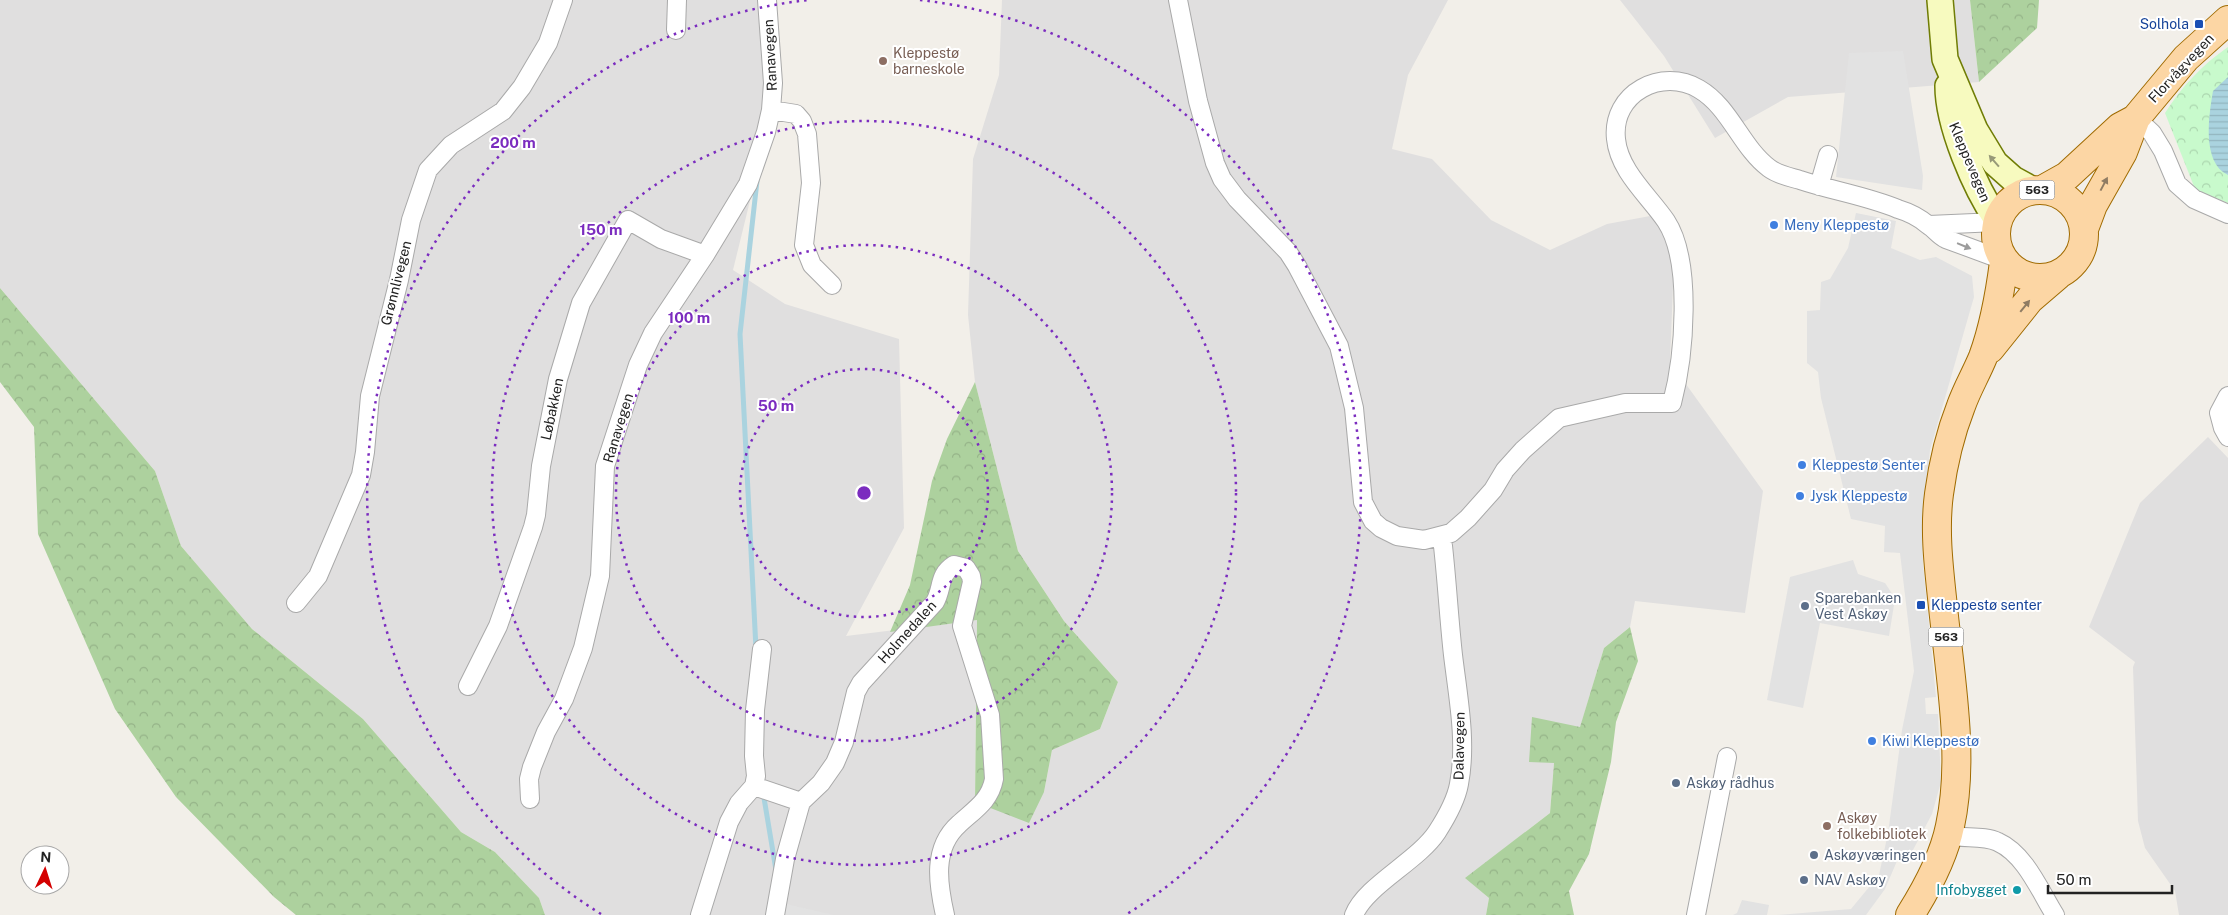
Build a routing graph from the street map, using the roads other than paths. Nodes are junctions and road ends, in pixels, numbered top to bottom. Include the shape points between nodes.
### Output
1 (563, 0) edge
2 (676, 0) edge
3 (767, 0) edge
4 (1178, 0) edge
5 (1940, 0) edge
6 (2228, 20) edge
7 (676, 30) dead end
8 (1948, 72) junction
9 (771, 110) junction
10 (2136, 118) junction
11 (1828, 155) dead end
12 (1819, 186) junction
13 (2038, 190) junction
14 (2228, 214) edge
15 (1997, 221) junction
16 (1929, 225) junction
17 (2084, 229) junction
18 (706, 255) junction
19 (2004, 261) junction
20 (2058, 275) junction
21 (832, 285) dead end
22 (1982, 357) junction
23 (2228, 396) edge
24 (2228, 436) edge
25 (1440, 538) junction
26 (296, 603) dead end
27 (762, 649) dead end
28 (468, 686) dead end
29 (1727, 757) dead end
30 (754, 786) junction
31 (530, 799) dead end
32 (801, 802) junction
33 (1948, 835) junction
34 (700, 915) edge
35 (775, 915) edge
36 (945, 915) edge
37 (1354, 915) edge
38 (1696, 915) edge
39 (1910, 915) edge
40 (2055, 915) edge

1 - 26 street, Grønnlivegen via 548,43 522,87 503,111 450,145 428,170 411,220 370,396 361,475 318,576
2 - 7 street
3 - 9 street, Ranavegen via 772,59
4 - 25 street via 1198,101 1215,164 1237,199 1298,266 1339,346 1354,408 1359,479 1366,510 1381,528 1397,536 1424,540
5 - 8 main road, Kleppevegen
6 - 10 main road, Florvågvegen / 563 via 2186,58
13 -> 8 main road, Kleppevegen via 2013,179 1988,154
8 - 15 main road, Kleppevegen via 1948,104 1954,129
9 - 18 street, Ranavegen via 748,184
9 - 21 street, Ranavegen via 796,114 805,128 811,184 804,245 812,265
10 - 13 main road, Florvågvegen / 563 via 2120,128 2067,176
10 - 14 street via 2152,133 2177,184 2194,199
17 -> 10 main road, Florvågvegen / 563 via 2123,152
11 - 12 street
12 - 16 street via 1899,209
12 - 25 street via 1769,168 1725,113 1700,90 1686,84 1658,83 1646,86 1624,102 1616,119 1616,141 1629,173 1667,222 1681,274 1684,316 1681,364 1672,403 1625,403 1559,418 1523,450 1468,518
13 - 15 main road, 563 via 2012,199
13 - 17 main road, 563 via 2054,192 2068,200 2079,213
15 - 16 street
15 - 19 main road, 563 via 1996,244
16 -> 19 street via 1946,239
17 - 20 main road, 563 via 2079,256
18 - 28 street, Løbakken via 661,239 628,220 584,294 558,379 534,521 498,626
18 - 31 street, Ranavegen via 652,333 638,365 605,466 603,550 592,612 572,678 532,767
19 - 20 main road via 2030,278
19 - 22 main road, 563 via 1998,299
22 -> 20 main road, 563 via 2030,299
22 - 33 main road, 563 via 1949,442 1937,512 1956,762 1956,790
23 - 24 street via 2219,413
25 - 37 street, Dalavegen via 1460,710 1461,771 1458,786 1450,809 1426,846 1362,902
27 - 30 street via 755,710
29 - 38 street
30 - 32 street
30 - 34 street via 739,803 729,822
32 - 35 street via 785,858
32 - 36 street, Holmedalen via 821,783 835,763 861,683 935,602 941,577 954,565 966,568 971,576 962,626 985,696 994,756 992,788 984,801 953,829 941,852 938,874
33 - 39 main road, 563
33 - 40 street via 1997,841 2006,847 2026,868

